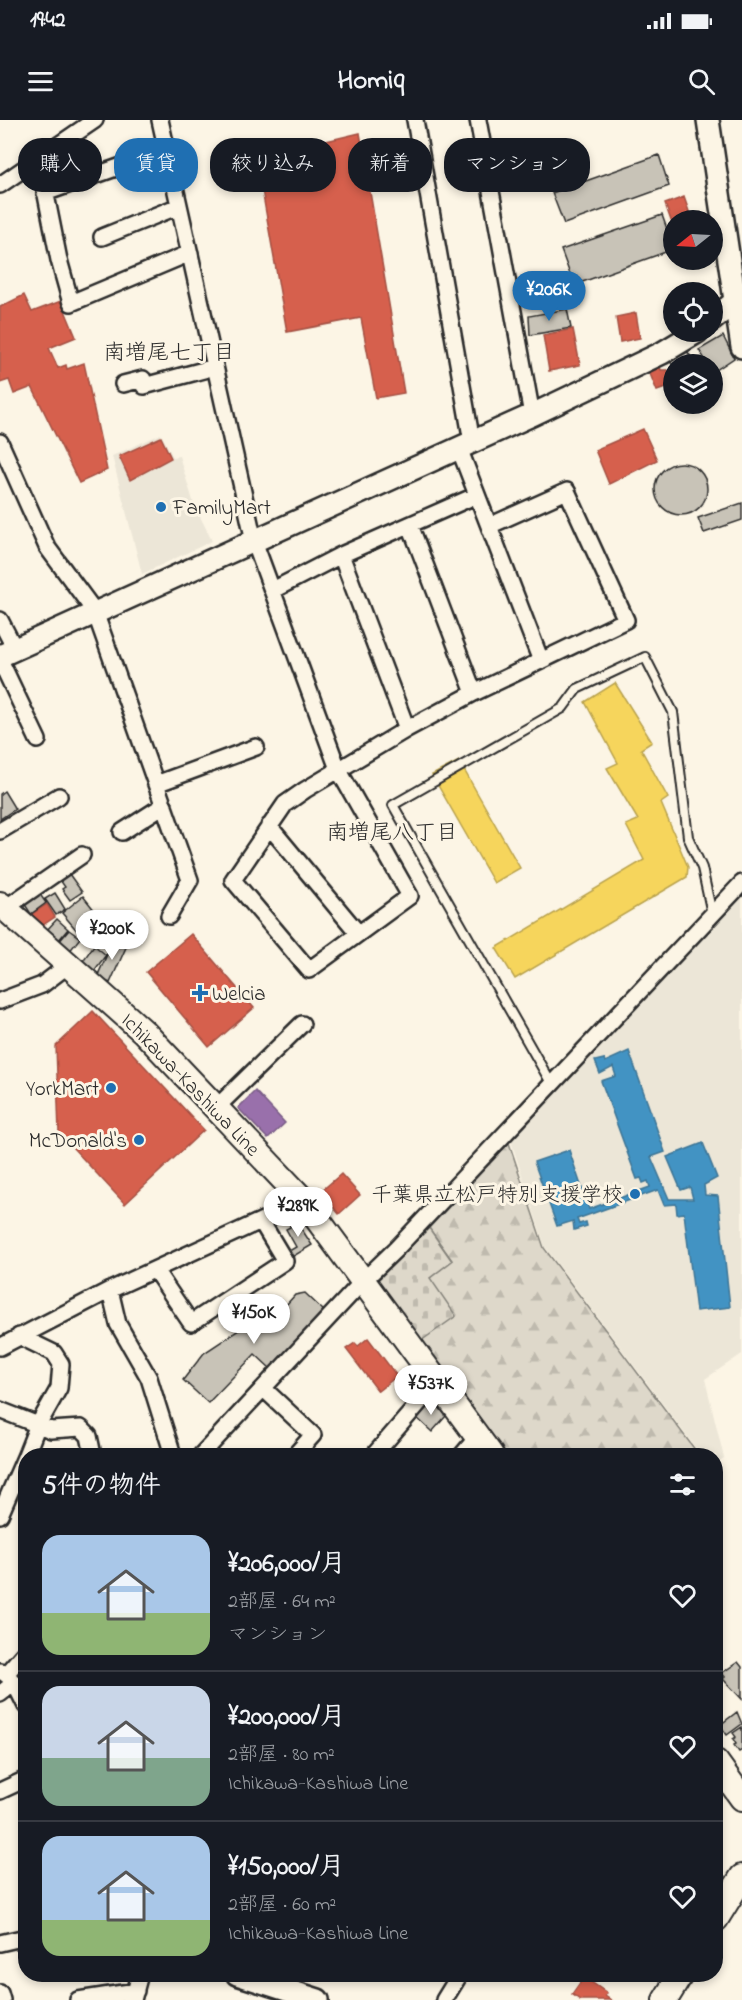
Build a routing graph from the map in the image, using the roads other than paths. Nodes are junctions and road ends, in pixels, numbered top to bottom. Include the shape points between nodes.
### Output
1 (96, 120) edge
2 (415, 120) edge
3 (478, 120) edge
4 (708, 120) edge
5 (162, 121) edge
6 (70, 138) edge
7 (165, 138) edge
8 (114, 169) edge
9 (18, 173) edge
10 (0, 185) edge
11 (176, 192) edge
12 (45, 193) joint
13 (179, 206) junction
14 (102, 237) dead end
15 (190, 253) junction
16 (738, 300) edge
17 (723, 312) edge
18 (681, 342) edge
19 (742, 347) edge
20 (215, 367) junction
21 (123, 384) dead end
22 (532, 415) junction
23 (0, 442) edge
24 (466, 445) junction
25 (477, 495) junction
26 (410, 525) junction
27 (489, 526) junction
28 (254, 541) junction
29 (341, 555) junction
30 (273, 590) junction
31 (95, 612) junction
32 (0, 620) edge
33 (5, 655) edge
34 (542, 660) junction
35 (474, 693) junction
36 (407, 729) junction
37 (38, 740) dead end
38 (256, 747) dead end
39 (338, 769) junction
40 (156, 784) junction
41 (59, 796) dead end
42 (164, 805) junction
43 (269, 826) junction
44 (0, 831) edge
45 (122, 832) dead end
46 (82, 855) dead end
47 (742, 883) edge
48 (2, 906) edge
49 (712, 914) junction
50 (170, 916) dead end
51 (358, 933) junction
52 (67, 966) junction
53 (0, 1001) edge
54 (302, 1024) dead end
55 (551, 1083) junction
56 (216, 1108) junction
57 (304, 1201) junction
58 (261, 1221) junction
59 (155, 1270) junction
60 (363, 1281) junction
61 (110, 1290) junction
62 (19, 1336) junction
63 (0, 1347) edge
64 (438, 1381) junction
65 (264, 1389) junction
66 (0, 1410) edge
67 (37, 1427) junction
68 (484, 1446) edge
69 (29, 1448) edge
70 (92, 1448) edge
71 (171, 1448) edge
72 (208, 1448) edge
73 (301, 1448) edge
74 (380, 1448) edge
75 (18, 1470) edge
76 (4, 1495) edge
77 (0, 1515) edge
78 (18, 1662) edge
79 (7, 1676) edge
80 (18, 1693) edge
81 (0, 1694) edge
82 (723, 1772) edge
83 (18, 1783) edge
84 (0, 1791) edge
85 (742, 1798) edge
86 (742, 1877) edge
87 (723, 1908) edge
88 (18, 1939) edge
89 (0, 1943) edge
90 (282, 1982) edge
91 (455, 1982) edge
92 (676, 1982) edge
93 (0, 1993) edge
94 (135, 1995) edge
95 (2, 2000) edge
96 (78, 2000) edge
97 (318, 2000) edge
98 (444, 2000) edge
99 (665, 2000) edge

1 - 6 street
2 - 24 street
3 - 22 street
4 - 16 street
5 - 7 street
8 - 12 street
9 - 10 street
11 - 13 street
12 - 15 street via 71,303
13 - 14 street
13 - 15 street
15 - 20 street
16 - 17 street
16 - 19 street
18 - 22 street
20 - 21 street via 144,386 143,379
20 - 28 street
22 - 24 street
23 - 31 street via 47,547
24 - 25 street
24 - 28 street
25 - 26 street
25 - 27 street
26 - 29 street
26 - 35 street
27 - 34 street
27 - 34 street via 567,490 626,620
28 - 30 street
28 - 31 street
29 - 30 street
29 - 36 street
30 - 39 street
31 - 33 street
31 - 40 street
32 - 33 street
33 - 37 street
34 - 35 street
35 - 36 street
36 - 39 street
38 - 40 street
39 - 43 street via 285,804
39 - 51 street via 410,896
40 - 42 street
41 - 44 street
42 - 45 street
42 - 50 street via 190,879
43 - 51 street
43 - 51 street via 233,880 309,970
46 - 48 street
47 - 49 street
48 - 52 main road, Ichikawa-Kashiwa Line
49 - 55 street
49 - 55 lane via 702,868 688,837 673,711 645,657 577,689 563,708 393,805
52 - 53 street via 42,985
52 - 56 main road, Ichikawa-Kashiwa Line via 144,1032
54 - 56 street
55 - 60 street
56 - 57 main road, Ichikawa-Kashiwa Line
57 - 58 street
57 - 60 main road, Ichikawa-Kashiwa Line
58 - 59 street
58 - 59 street via 285,1261 191,1323
59 - 61 street
60 - 64 main road, Ichikawa-Kashiwa Line
60 - 65 street
61 - 62 street
61 - 71 street via 118,1324 149,1378
62 - 63 street
62 - 67 street via 54,1353 61,1364 59,1388
64 - 68 main road, Ichikawa-Kashiwa Line
64 - 74 street
65 - 72 street
65 - 73 street via 313,1435
66 - 67 street
67 - 69 street
67 - 70 street via 81,1428 89,1436
75 - 76 street
76 - 77 street
78 - 79 street
79 - 80 street
79 - 81 street
82 - 85 main road
83 - 84 street
86 - 87 main road
88 - 89 street
90 - 97 street
91 - 98 street
92 - 99 main road
93 - 95 street
94 - 96 street

